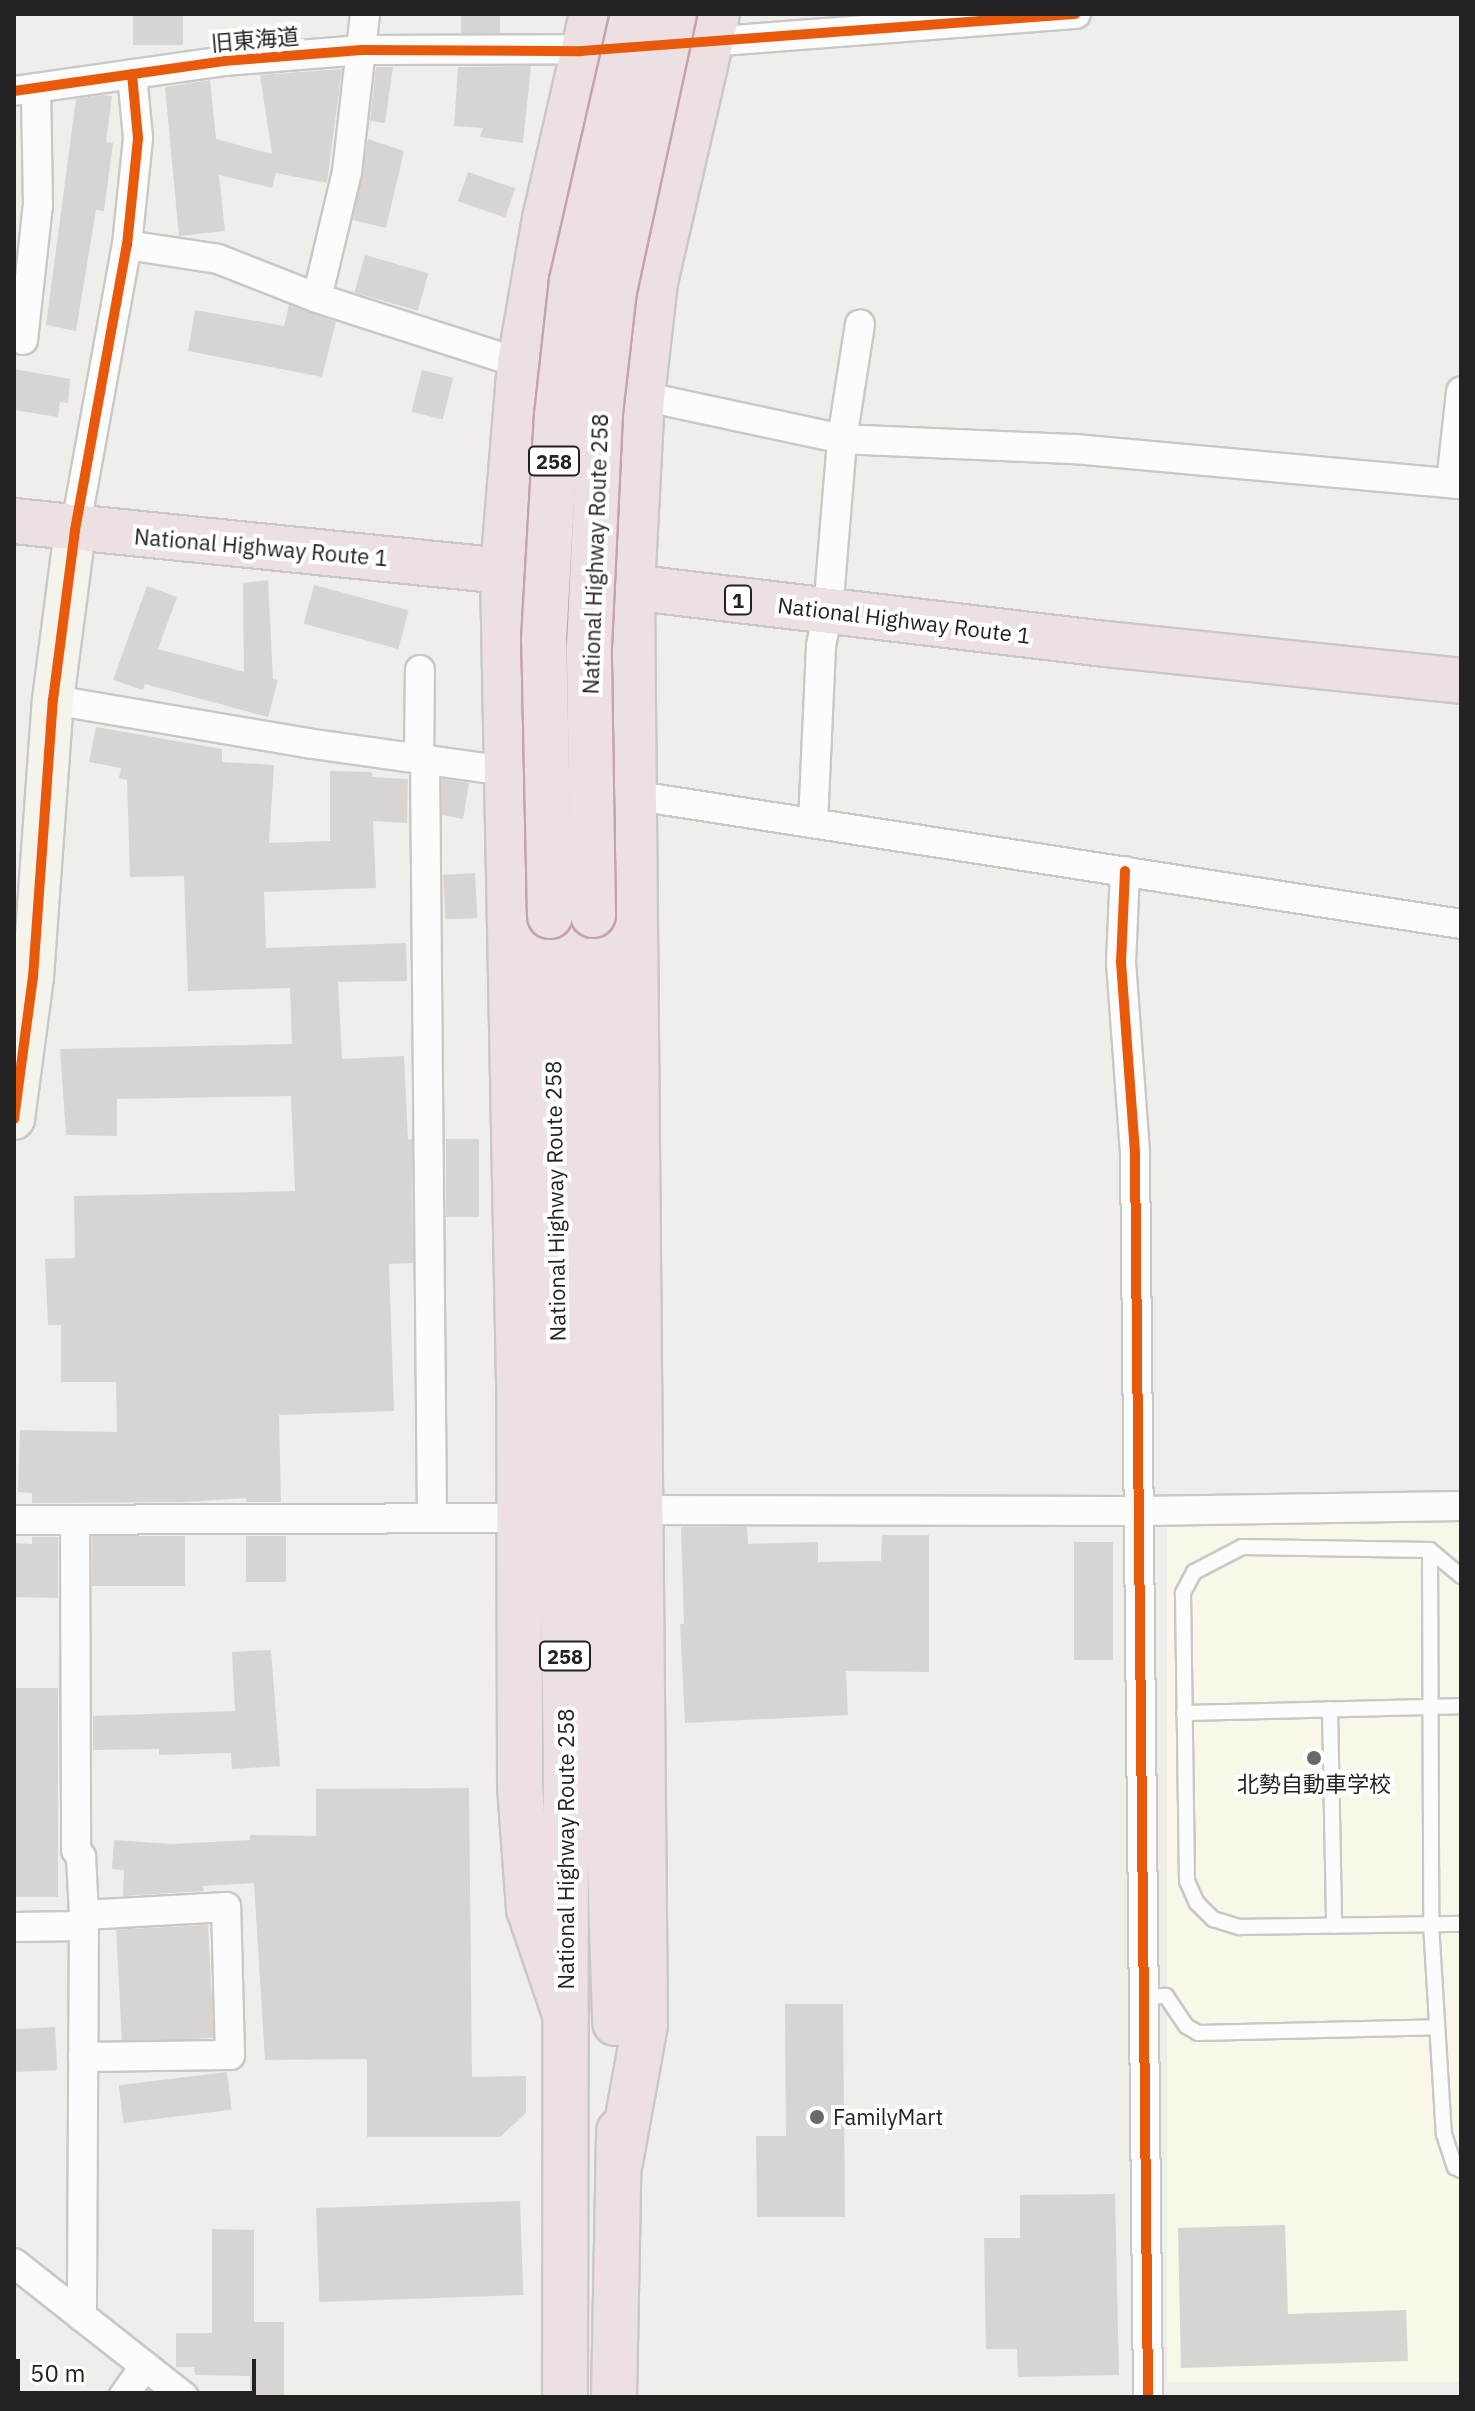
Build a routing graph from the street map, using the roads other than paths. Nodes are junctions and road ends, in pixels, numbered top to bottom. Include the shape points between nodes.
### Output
1 (365, 14) edge
2 (633, 14) edge
3 (674, 14) edge
4 (1076, 14) edge
5 (713, 28) edge
6 (587, 32) edge
7 (362, 50) junction
8 (132, 74) junction
9 (25, 90) edge
10 (127, 245) junction
11 (317, 298) junction
12 (860, 324) dead end
13 (23, 340) dead end
14 (520, 363) junction
15 (1461, 392) edge
16 (642, 396) junction
17 (842, 439) junction
18 (1456, 483) edge
19 (14, 521) edge
20 (75, 530) junction
21 (503, 570) junction
22 (632, 587) junction
23 (828, 611) junction
24 (420, 670) dead end
25 (1461, 681) edge
26 (53, 700) junction
27 (422, 761) junction
28 (507, 771) junction
29 (631, 795) junction
30 (813, 823) junction
31 (1125, 871) junction
32 (1461, 924) edge
33 (14, 1119) edge
34 (1461, 1506) edge
35 (638, 1510) junction
36 (1140, 1511) junction
37 (432, 1517) junction
38 (519, 1518) junction
39 (14, 1520) edge
40 (75, 1521) junction
41 (1430, 1550) junction
42 (1461, 1576) edge
43 (1430, 1706) junction
44 (1461, 1706) edge
45 (1330, 1709) junction
46 (1184, 1713) junction
47 (83, 1920) junction
48 (1431, 1924) junction
49 (1461, 1924) edge
50 (1334, 1926) junction
51 (14, 1927) edge
52 (1144, 1997) junction
53 (566, 2017) junction
54 (1437, 2027) junction
55 (83, 2057) junction
56 (620, 2162) junction
57 (1461, 2170) edge
58 (14, 2263) edge
59 (82, 2317) junction
60 (145, 2366) junction
61 (123, 2397) edge
62 (184, 2397) edge
63 (565, 2397) edge
64 (614, 2397) edge
65 (1148, 2397) edge

1 - 7 street
2 - 53 highway, National Highway Route 258 / 258, bridge via 572,281 557,416 544,640 566,1749
3 - 56 highway, National Highway Route 258 / 258, bridge via 614,291 600,413 589,647 606,1730
4 - 5 street, 旧東海道
5 - 6 street, 旧東海道
5 - 16 highway via 655,282
6 - 7 street, 旧東海道
6 - 14 highway via 545,219
7 - 8 street, 旧東海道
7 - 11 street via 347,172
8 - 9 street, 旧東海道
8 - 10 street via 138,138
9 - 13 street via 38,205
10 - 11 street via 218,259
10 - 20 street
11 - 14 street
12 - 17 street
14 - 21 highway
15 - 18 street
16 - 17 street
16 - 22 highway
17 - 18 street via 1075,449
17 - 23 street
19 - 20 highway, National Highway Route 1 / 1
20 - 21 highway, National Highway Route 1 / 1
20 - 26 street
21 - 22 highway, National Highway Route 1 / 1
21 - 28 highway
22 - 23 highway, National Highway Route 1 / 1
22 - 29 highway
23 - 25 highway, National Highway Route 1 / 1
23 - 30 street via 821,646
24 - 27 street
26 - 27 street
26 - 33 street via 33,977
27 - 28 street
27 - 37 street
28 - 38 highway
29 - 30 street
29 - 35 highway
30 - 31 street
31 - 32 street
31 - 36 street via 1121,962 1135,1154
34 - 36 street
35 - 36 street
35 - 56 highway via 645,2025
36 - 52 street
37 - 38 street
37 - 40 street
38 - 53 highway via 520,1787 529,1909
39 - 40 street
40 - 47 street via 76,1850 81,1857
41 - 42 lane
41 - 43 lane
41 - 46 lane via 1242,1547 1194,1572 1183,1593
43 - 44 lane
43 - 45 lane
43 - 48 lane
45 - 46 lane
45 - 50 lane
46 - 50 lane via 1187,1881 1197,1903 1213,1919 1240,1927
47 - 51 street
47 - 55 street
47 - 55 street via 226,1907 230,2055
48 - 49 lane
48 - 50 lane
48 - 54 lane
52 - 54 lane via 1166,1996 1186,2026 1198,2033
52 - 65 street
53 - 63 highway, National Highway Route 258 / 258
54 - 57 lane via 1444,2134 1455,2167
55 - 59 street
56 - 64 highway, National Highway Route 258 / 258
58 - 59 street
59 - 60 street
60 - 61 street
60 - 62 street

